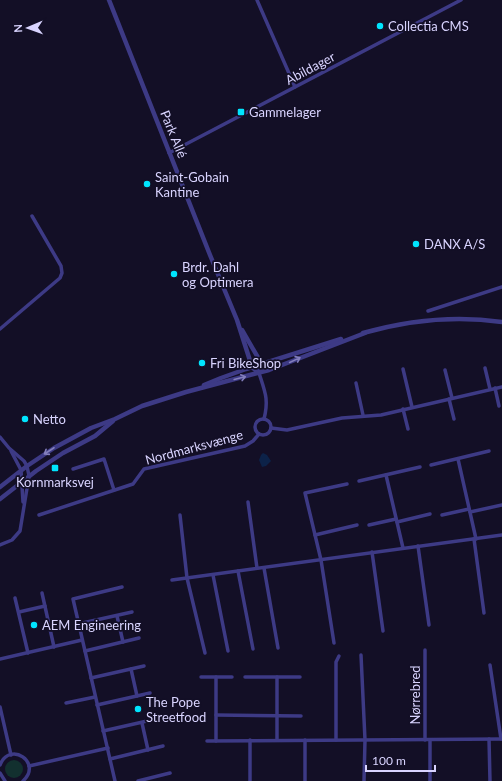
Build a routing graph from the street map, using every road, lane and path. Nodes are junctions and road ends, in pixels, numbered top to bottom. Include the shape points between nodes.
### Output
1 (109, 0) edge
2 (257, 0) edge
3 (461, 0) edge
4 (295, 87) junction
5 (169, 153) junction
6 (32, 216) dead end
7 (502, 287) edge
8 (428, 310) dead end
9 (237, 320) junction
10 (502, 322) edge
11 (0, 328) edge
12 (365, 332) junction
13 (261, 365) junction
14 (252, 367) junction
15 (485, 368) dead end
16 (402, 369) dead end
17 (445, 370) dead end
18 (259, 373) junction
19 (356, 383) dead end
20 (502, 387) edge
21 (495, 388) junction
22 (490, 389) junction
23 (193, 390) junction
24 (450, 398) junction
25 (498, 406) dead end
26 (412, 408) junction
27 (403, 410) junction
28 (363, 416) junction
29 (116, 419) junction
30 (264, 419) junction
31 (454, 419) dead end
32 (271, 428) junction
33 (408, 429) dead end
34 (259, 434) junction
35 (0, 436) edge
36 (9, 448) junction
37 (489, 451) dead end
38 (458, 459) junction
39 (431, 465) dead end
40 (27, 466) junction
41 (420, 468) dead end
42 (73, 469) dead end
43 (21, 470) junction
44 (386, 475) junction
45 (29, 476) junction
46 (22, 481) junction
47 (359, 481) dead end
48 (347, 484) dead end
49 (0, 487) edge
50 (114, 490) junction
51 (0, 499) edge
52 (248, 502) dead end
53 (502, 505) edge
54 (24, 507) junction
55 (470, 510) junction
56 (430, 514) dead end
57 (39, 515) dead end
58 (180, 515) dead end
59 (442, 515) dead end
60 (397, 520) junction
61 (357, 525) dead end
62 (369, 525) dead end
63 (315, 535) junction
64 (502, 535) edge
65 (475, 539) junction
66 (0, 545) edge
67 (418, 546) junction
68 (403, 548) junction
69 (372, 552) junction
70 (321, 560) junction
71 (257, 568) junction
72 (264, 568) junction
73 (238, 571) junction
74 (213, 574) junction
75 (187, 578) junction
76 (172, 580) dead end
77 (122, 587) dead end
78 (42, 593) dead end
79 (15, 598) dead end
80 (45, 606) junction
81 (19, 612) junction
82 (132, 612) dead end
83 (484, 613) dead end
84 (117, 616) junction
85 (78, 624) junction
86 (429, 625) dead end
87 (383, 631) dead end
88 (139, 638) dead end
89 (82, 640) junction
90 (123, 642) junction
91 (334, 643) dead end
92 (54, 647) junction
93 (278, 648) dead end
94 (253, 649) dead end
95 (425, 650) dead end
96 (85, 651) junction
97 (228, 651) dead end
98 (28, 653) junction
99 (205, 653) dead end
100 (361, 655) dead end
101 (339, 656) dead end
102 (0, 659) edge
103 (490, 665) dead end
104 (144, 666) dead end
105 (131, 669) junction
106 (245, 676) dead end
107 (201, 677) dead end
108 (216, 677) junction
109 (232, 677) dead end
110 (277, 677) junction
111 (300, 677) dead end
112 (91, 678) junction
113 (150, 693) dead end
114 (95, 696) junction
115 (137, 696) junction
116 (66, 703) dead end
117 (97, 705) junction
118 (0, 707) edge
119 (1, 714) edge
120 (216, 715) junction
121 (277, 716) junction
122 (302, 716) dead end
123 (156, 719) dead end
124 (142, 723) junction
125 (103, 731) junction
126 (489, 739) junction
127 (502, 739) edge
128 (207, 740) dead end
129 (250, 740) junction
130 (277, 740) junction
131 (305, 740) junction
132 (336, 740) junction
133 (365, 740) junction
134 (425, 740) junction
135 (430, 740) junction
136 (216, 741) junction
137 (163, 746) dead end
138 (108, 748) junction
139 (148, 750) junction
140 (10, 755) junction
141 (110, 759) junction
142 (0, 765) edge
143 (29, 766) junction
144 (0, 773) edge
145 (170, 773) dead end
146 (148, 780) edge
147 (6, 781) edge
148 (23, 781) edge
149 (115, 781) edge
150 (138, 781) edge
151 (250, 781) edge
152 (305, 781) edge
153 (364, 781) edge
154 (430, 781) edge
155 (490, 781) edge

1 - 5 street, Park Allé
2 - 4 street
3 - 4 street, Abildager
4 - 5 street, Abildager
5 - 9 street, Park Allé
6 - 11 street via 61,266 62,273 60,278
7 - 8 street
9 - 13 street, Park Allé
9 - 14 street, Park Allé
10 - 12 street via 436,319
12 - 13 street
18 -> 12 street
13 - 14 street
13 - 18 street
14 - 18 street
14 - 23 street
15 - 22 street
16 - 26 street
17 - 24 street
23 -> 18 street
18 - 30 street via 267,400
19 - 28 street
20 - 21 street
21 - 22 street
21 - 25 street
22 - 24 street
23 - 29 street via 142,406
24 - 26 street
24 - 31 street
26 - 27 street
27 - 28 street
27 - 33 street
28 - 32 street via 287,430
29 -> 40 street via 71,438
29 - 45 street via 95,436 63,453
30 - 32 street
30 - 34 street via 255,424 255,430
32 - 34 street via 265,435
34 - 50 street, Nordmarksvænge via 245,446 144,469 133,484
35 - 36 street
36 - 40 street
36 - 43 street
37 - 38 street
38 - 39 street
38 - 55 street
40 - 43 street
40 - 45 street
41 - 44 street
42 - 50 street via 104,458
43 - 46 street
43 - 49 street
44 - 47 street
44 - 60 street
45 - 46 street
45 - 54 street
46 - 51 street
46 - 54 street
48 - 63 street via 305,493
50 - 57 street, Nordmarksvænge
52 - 71 street
53 - 55 street
54 - 66 street via 20,531 12,540
55 - 59 street
55 - 65 street
56 - 60 street
58 - 75 street
60 - 62 street
60 - 68 street
61 - 63 street
63 - 70 street
64 - 65 street
65 - 67 street
65 - 83 street
67 - 68 street
67 - 86 street
68 - 69 street
69 - 70 street
69 - 87 street
70 - 72 street
70 - 91 street
71 - 72 street
71 - 73 street
72 - 93 street
73 - 74 street
73 - 94 street
74 - 75 street
74 - 97 street
75 - 76 street
75 - 99 street
77 - 85 street via 73,599
78 - 80 street
79 - 81 street
80 - 81 street
80 - 92 street
81 - 98 street
82 - 84 street
84 - 85 street
84 - 90 street
85 - 89 street
88 - 90 street
89 - 92 street
89 - 96 street
90 - 96 street
92 - 98 street
95 - 134 street, Nørrebred
96 - 112 street
98 - 102 street
100 - 133 street
101 - 132 street via 336,662
103 - 127 street, Nørrebred
104 - 105 street
105 - 112 street
105 - 115 street
106 - 110 street
107 - 108 street
108 - 109 street
108 - 120 street
110 - 111 street
110 - 121 street
112 - 114 street
113 - 115 street
114 - 116 street
114 - 117 street
115 - 117 street
117 - 125 street
118 - 119 street
119 - 140 street
120 - 121 street
120 - 136 street
121 - 122 street
121 - 130 street
123 - 124 street
124 - 125 street
124 - 139 street
125 - 138 street
126 - 127 street, Nørrebred
126 - 135 street, Nørrebred
126 - 155 street
128 - 136 street, Nørrebred
129 - 130 street, Nørrebred
129 - 136 street, Nørrebred
129 - 151 street
130 - 131 street, Nørrebred
131 - 132 street, Nørrebred
131 - 152 street
132 - 133 street, Nørrebred
133 - 134 street, Nørrebred
133 - 153 street
134 - 135 street, Nørrebred
135 - 154 street, Nørrebred
137 - 139 street
138 - 141 street
138 - 143 street
139 - 141 street
140 - 142 street via 4,758
140 - 143 street via 18,754
141 - 149 street
143 - 148 street via 28,774
144 - 147 street
145 - 146 street
146 - 150 street

